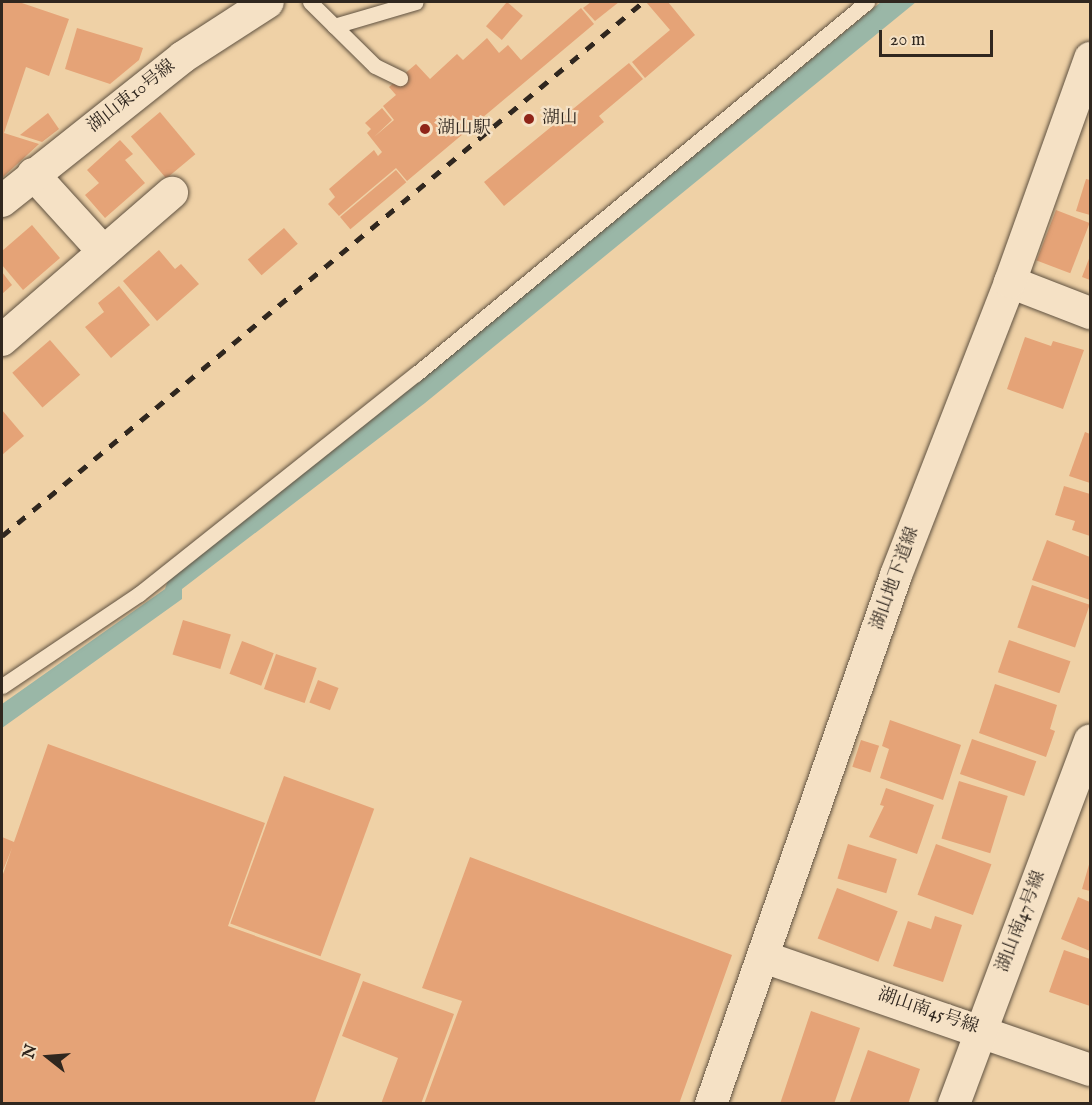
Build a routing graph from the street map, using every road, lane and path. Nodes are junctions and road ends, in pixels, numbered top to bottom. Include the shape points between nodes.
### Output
1 (268, 2) edge
2 (310, 2) edge
3 (416, 2) edge
4 (867, 2) edge
5 (334, 26) junction
6 (1090, 58) edge
7 (400, 78) dead end
8 (33, 174) junction
9 (172, 193) dead end
10 (2, 201) edge
11 (104, 252) junction
12 (1010, 282) junction
13 (1090, 313) edge
14 (2, 340) edge
15 (2, 686) edge
16 (1090, 741) edge
17 (764, 957) junction
18 (981, 1030) junction
19 (1090, 1070) edge
20 (711, 1104) edge
21 (954, 1104) edge

1 - 8 street, 湖山東10号線 via 183,57
2 - 5 lane
3 - 5 lane
4 - 15 lane via 416,374 139,594
5 - 7 lane via 375,66
6 - 12 street, 湖山地下道線
8 - 10 street, 湖山東10号線
8 - 11 street
9 - 11 street
11 - 14 street
12 - 13 street
12 - 17 street, 湖山地下道線 via 896,575
16 - 18 street, 湖山南47号線
17 - 18 street, 湖山南45号線
17 - 20 street, 湖山地下道線
18 - 19 street, 湖山南45号線
18 - 21 street, 湖山南47号線

